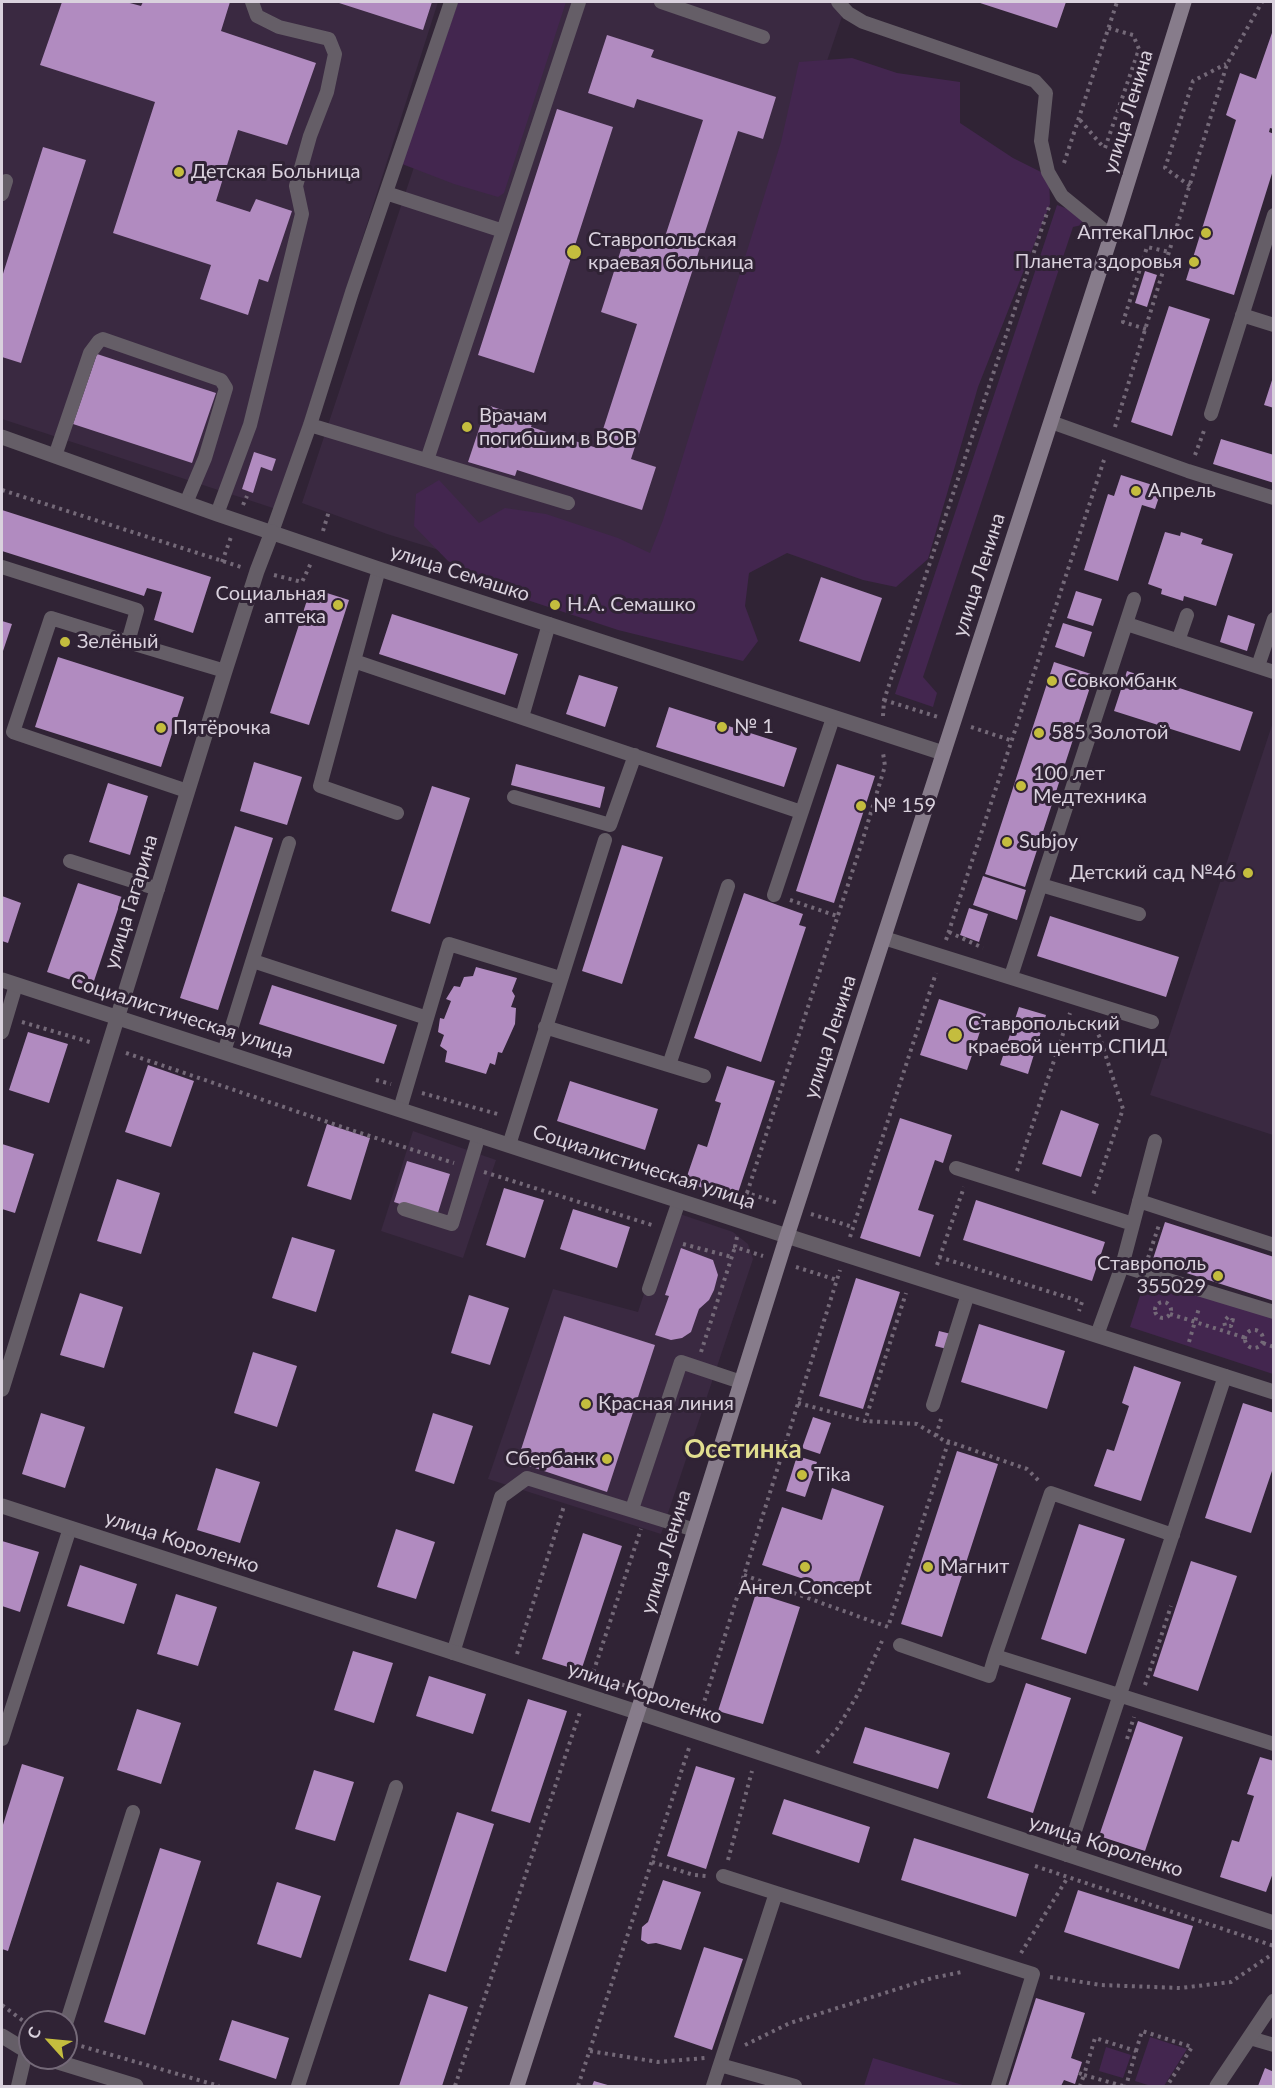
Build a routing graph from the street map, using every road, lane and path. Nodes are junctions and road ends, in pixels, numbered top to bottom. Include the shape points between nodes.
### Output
1 (252, 2) edge
2 (451, 2) edge
3 (579, 2) edge
4 (661, 2) edge
5 (838, 2) edge
6 (1117, 2) edge
7 (1184, 2) edge
8 (1262, 2) edge
9 (1108, 28) junction
10 (763, 37) dead end
11 (1227, 64) junction
12 (1079, 119) junction
13 (6, 180) dead end
14 (1056, 186) junction
15 (1190, 186) junction
16 (386, 193) junction
17 (2, 195) edge
18 (1274, 215) edge
19 (503, 231) junction
20 (1111, 236) junction
21 (1169, 252) junction
22 (1242, 315) junction
23 (1274, 325) edge
24 (1146, 329) junction
25 (1211, 414) joint
26 (1051, 422) junction
27 (310, 425) junction
28 (2, 437) edge
29 (1110, 444) junction
30 (55, 456) junction
31 (427, 460) junction
32 (1188, 471) junction
33 (2, 490) edge
34 (1274, 498) edge
35 (568, 502) dead end
36 (186, 503) junction
37 (329, 511) dead end
38 (217, 514) junction
39 (272, 532) junction
40 (318, 547) junction
41 (2, 567) edge
42 (379, 569) junction
43 (257, 571) junction
44 (1134, 598) dead end
45 (1187, 615) dead end
46 (1274, 619) edge
47 (549, 624) junction
48 (1127, 624) junction
49 (1178, 641) junction
50 (128, 642) junction
51 (354, 662) junction
52 (1258, 666) junction
53 (225, 671) junction
54 (1274, 672) edge
55 (522, 717) junction
56 (833, 718) junction
57 (881, 733) junction
58 (943, 753) junction
59 (635, 755) junction
60 (187, 791) junction
61 (514, 797) dead end
62 (801, 812) junction
63 (398, 813) dead end
64 (605, 840) dead end
65 (289, 843) dead end
66 (70, 861) dead end
67 (1041, 885) junction
68 (728, 886) dead end
69 (158, 889) junction
70 (774, 895) dead end
71 (1139, 914) dead end
72 (949, 932) junction
73 (884, 938) junction
74 (987, 950) dead end
75 (942, 955) junction
76 (253, 961) junction
77 (1011, 976) junction
78 (560, 978) junction
79 (9, 983) edge
80 (1079, 998) junction
81 (6, 1017) junction
82 (118, 1017) junction
83 (427, 1018) junction
84 (1152, 1022) dead end
85 (545, 1027) junction
86 (2, 1032) edge
87 (109, 1048) junction
88 (224, 1052) junction
89 (669, 1065) junction
90 (704, 1076) dead end
91 (400, 1109) junction
92 (479, 1135) junction
93 (1155, 1142) dead end
94 (509, 1145) junction
95 (469, 1168) junction
96 (956, 1168) dead end
97 (1012, 1186) junction
98 (975, 1190) dead end
99 (747, 1193) dead end
100 (679, 1201) junction
101 (1139, 1201) junction
102 (404, 1209) dead end
103 (1088, 1210) junction
104 (1133, 1224) junction
105 (669, 1231) junction
106 (787, 1236) junction
107 (1274, 1245) edge
108 (735, 1247) dead end
109 (845, 1254) junction
110 (732, 1257) junction
111 (939, 1257) junction
112 (1122, 1266) junction
113 (935, 1271) dead end
114 (908, 1286) dead end
115 (649, 1289) dead end
116 (1204, 1291) junction
117 (968, 1294) junction
118 (1274, 1312) edge
119 (1170, 1314) junction
120 (1077, 1316) dead end
121 (1242, 1318) dead end
122 (1233, 1320) dead end
123 (1097, 1335) junction
124 (1246, 1338) junction
125 (1189, 1342) dead end
126 (1263, 1343) junction
127 (1274, 1347) edge
128 (696, 1367) junction
129 (1226, 1376) junction
130 (741, 1382) junction
131 (2, 1389) edge
132 (1274, 1392) edge
133 (798, 1403) junction
134 (933, 1405) dead end
135 (865, 1421) junction
136 (941, 1439) junction
137 (569, 1491) junction
138 (1051, 1493) junction
139 (2, 1506) edge
140 (639, 1512) junction
141 (70, 1528) junction
142 (695, 1530) junction
143 (1173, 1535) junction
144 (744, 1575) junction
145 (888, 1627) junction
146 (900, 1645) dead end
147 (453, 1653) junction
148 (995, 1656) junction
149 (511, 1671) junction
150 (1119, 1695) junction
151 (586, 1696) junction
152 (637, 1712) junction
153 (695, 1731) junction
154 (2, 1739) edge
155 (1274, 1744) edge
156 (814, 1757) dead end
157 (752, 1771) dead end
158 (396, 1787) dead end
159 (133, 1812) dead end
160 (1066, 1855) junction
161 (652, 1862) junction
162 (723, 1876) junction
163 (1068, 1877) dead end
164 (776, 1893) junction
165 (1274, 1923) edge
166 (1274, 1953) edge
167 (999, 1964) junction
168 (966, 1971) dead end
169 (1032, 1974) junction
170 (1274, 2001) edge
171 (2, 2005) edge
172 (70, 2010) edge
173 (18, 2017) edge
174 (2, 2036) edge
175 (1250, 2038) junction
176 (78, 2045) edge
177 (1274, 2045) edge
178 (18, 2046) edge
179 (1136, 2050) junction
180 (590, 2051) junction
181 (721, 2061) junction
182 (78, 2067) edge
183 (23, 2070) edge
184 (1081, 2074) junction
185 (18, 2086) edge
186 (136, 2086) edge
187 (219, 2086) edge
188 (298, 2086) edge
189 (456, 2086) edge
190 (517, 2086) edge
191 (578, 2086) edge
192 (713, 2086) edge
193 (795, 2086) edge
194 (998, 2086) edge
195 (1080, 2086) edge
196 (1124, 2086) edge
197 (1167, 2086) edge
198 (1217, 2086) edge

1 - 38 lane via 257,15 279,27 329,39 335,54 327,92 296,186 302,214 250,424
2 - 16 lane
3 - 19 lane
4 - 10 lane
5 - 14 lane via 863,22 1035,81 1046,93 1041,141 1048,172
6 - 9 path
7 - 20 main road, улица Ленина
8 - 11 path
9 - 12 path
9 - 12 path via 1133,35 1138,49 1105,148
11 - 15 path
11 - 15 path via 1193,81 1165,168
12 - 14 path
13 - 17 lane
14 - 20 lane via 1062,196
14 - 57 path via 884,700
15 - 21 path
16 - 19 lane
16 - 27 lane
18 - 22 lane
19 - 31 lane
20 - 26 main road, улица Ленина
21 - 24 path
21 - 24 path via 1147,247 1124,322
22 - 23 lane
22 - 25 lane
24 - 29 path
25 - 32 path
26 - 29 lane
26 - 58 main road, улица Ленина
27 - 31 lane
27 - 39 lane
28 - 30 street, улица Семашко
29 - 32 lane
29 - 72 path
30 - 36 street, улица Семашко
30 - 36 lane via 90,353 103,339 221,380 226,388 205,458
31 - 35 lane
32 - 34 lane
33 - 43 path
36 - 38 street, улица Семашко
37 - 40 path
38 - 39 street, улица Семашко
39 - 40 street, улица Семашко
39 - 43 street, улица Гагарина
40 - 42 street, улица Семашко
40 - 43 path via 302,582
41 - 50 lane via 137,610
42 - 47 street, улица Семашко
42 - 51 lane
43 - 53 street, улица Гагарина
44 - 48 lane
45 - 49 lane
46 - 52 lane
47 - 55 lane
47 - 56 street, улица Семашко
48 - 49 lane
48 - 67 lane
49 - 52 lane
50 - 53 lane
50 - 60 lane via 51,618 13,732
51 - 55 lane
51 - 63 lane via 320,786
52 - 54 lane
53 - 60 street, улица Гагарина
55 - 59 lane
56 - 57 street, улица Семашко
56 - 62 lane
57 - 58 street, улица Семашко
57 - 99 path via 885,766
58 - 73 main road, улица Ленина
59 - 61 lane via 610,825
59 - 62 lane
60 - 69 street, улица Гагарина
62 - 70 lane
64 - 78 lane
65 - 76 lane
66 - 69 lane
67 - 71 lane
67 - 77 lane
68 - 89 lane
69 - 82 street, улица Гагарина
72 - 74 path
72 - 75 path
73 - 75 lane
73 - 106 main road, улица Ленина
75 - 77 lane
75 - 109 path
76 - 83 lane
76 - 88 lane
77 - 80 lane
78 - 83 lane via 449,944
78 - 85 lane
79 - 81 lane
79 - 82 street, Социалистическая улица
80 - 84 lane
80 - 97 path
80 - 103 path via 1100,1038 1123,1109
81 - 86 lane
81 - 87 path
82 - 87 street, улица Гагарина
82 - 88 street, Социалистическая улица
83 - 91 lane
85 - 89 lane
85 - 94 lane
87 - 95 path
87 - 131 street, улица Гагарина
88 - 91 street, Социалистическая улица
89 - 90 lane
91 - 92 street, Социалистическая улица
92 - 94 street, Социалистическая улица
92 - 95 lane
93 - 101 lane
94 - 100 street, Социалистическая улица
95 - 102 lane via 452,1224
95 - 105 path
96 - 97 lane
97 - 103 lane
98 - 111 path via 964,1186
100 - 105 lane
100 - 106 street, Социалистическая улица
101 - 104 lane
101 - 107 lane
103 - 104 lane
104 - 112 lane
105 - 110 path via 672,1242
105 - 115 lane
106 - 109 street, Социалистическая улица
106 - 130 main road, улица Ленина
108 - 110 path
109 - 117 street, Социалистическая улица
109 - 133 path
110 - 128 path
111 - 113 path
111 - 120 path via 1082,1302
112 - 116 lane
112 - 123 lane
114 - 135 path
116 - 118 lane
116 - 125 path
117 - 123 street, Социалистическая улица
117 - 134 lane
119 - 119 path via 1167,1304 1162,1302 1156,1307 1160,1318
119 - 124 path
121 - 122 path
123 - 129 street, Социалистическая улица
124 - 126 path via 1251,1348
124 - 126 path via 1256,1330 1263,1335
126 - 127 path
128 - 130 lane
128 - 140 lane via 681,1362
129 - 132 street, Социалистическая улица
129 - 143 lane
130 - 142 main road, улица Ленина
133 - 135 path
133 - 144 path
135 - 136 path via 917,1424
136 - 138 path via 1027,1469
136 - 145 path via 948,1443
137 - 140 lane
137 - 147 lane via 527,1478 501,1497
137 - 149 path
138 - 143 lane
138 - 148 lane
139 - 141 street, улица Короленко
140 - 142 lane
140 - 151 path
141 - 147 street, улица Короленко
141 - 154 lane
142 - 152 main road, улица Ленина
143 - 150 lane
144 - 145 path
144 - 153 path
145 - 156 path via 858,1694
146 - 148 lane via 989,1676
147 - 149 street, улица Короленко
148 - 150 lane
149 - 151 street, улица Короленко
150 - 155 lane
150 - 160 lane
151 - 152 street, улица Короленко
151 - 189 path
152 - 153 street, улица Короленко
152 - 190 main road, улица Ленина
153 - 160 street, улица Короленко
153 - 161 path
157 - 162 path
158 - 188 lane
159 - 172 lane
160 - 165 street, улица Короленко
161 - 162 path via 694,1875
161 - 180 path
162 - 164 lane
163 - 167 path via 1017,1960
164 - 167 lane
164 - 181 lane
166 - 169 path via 1231,1982 1180,1988 1101,1986
167 - 169 lane
168 - 181 path via 790,2023
169 - 194 lane
170 - 175 street
171 - 173 path
174 - 178 street
175 - 177 lane
175 - 198 street
176 - 187 path
179 - 184 path via 1095,2038
179 - 196 path
179 - 197 path via 1142,2031 1192,2048
180 - 181 path via 658,2062
180 - 191 path
181 - 192 lane
181 - 193 lane
182 - 186 street
183 - 185 lane
184 - 195 path
184 - 196 path

